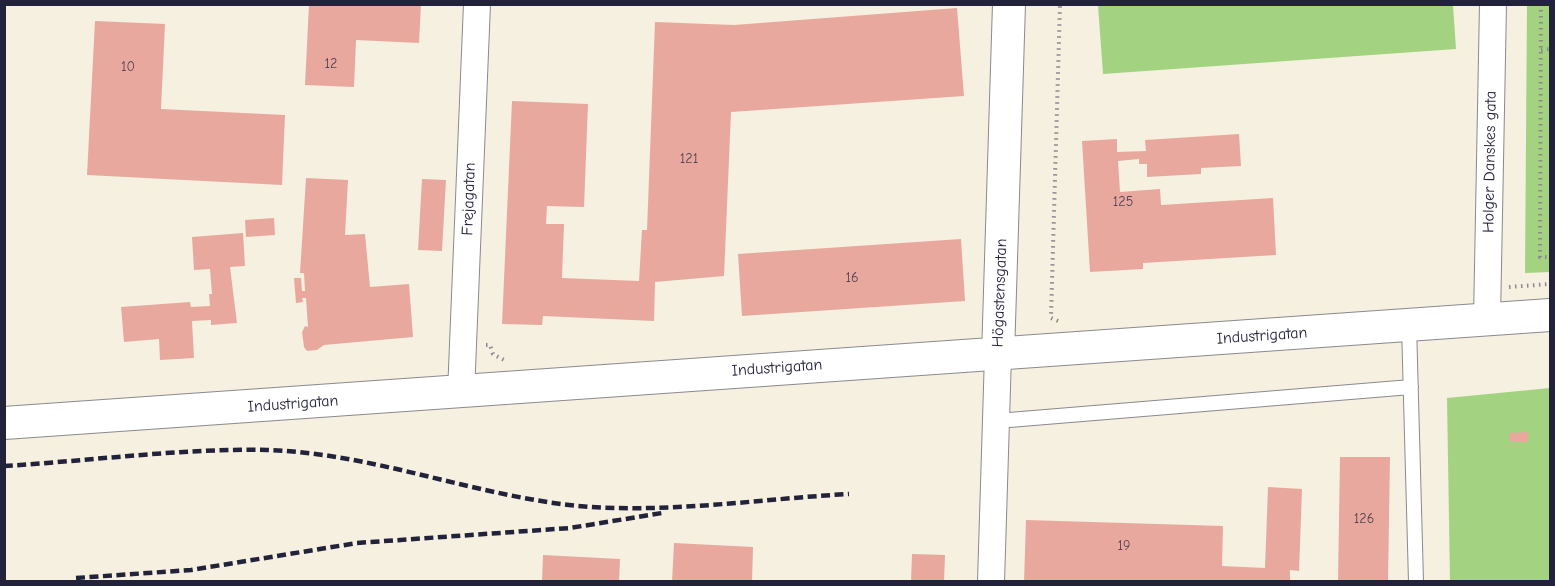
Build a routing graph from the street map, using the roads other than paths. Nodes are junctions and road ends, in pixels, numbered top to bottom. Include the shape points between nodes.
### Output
1 (477, 4) edge
2 (1009, 4) edge
3 (1493, 4) edge
4 (1551, 315) edge
5 (1486, 320) junction
6 (1408, 325) junction
7 (998, 355) junction
8 (1411, 387) junction
9 (461, 393) junction
10 (997, 421) junction
11 (4, 423) edge
12 (991, 582) edge
13 (1416, 582) edge

1 - 9 street, Frejagatan
2 - 7 street, Högastensgatan
3 - 5 street, Holger Danskes gata
4 - 5 street, Industrigatan
5 - 6 street, Industrigatan
6 - 7 street, Industrigatan
6 - 8 lane
7 - 9 street, Industrigatan
7 - 10 street, Högastensgatan
8 - 10 lane
8 - 13 lane
9 - 11 street, Industrigatan
10 - 12 street, Högastensgatan

